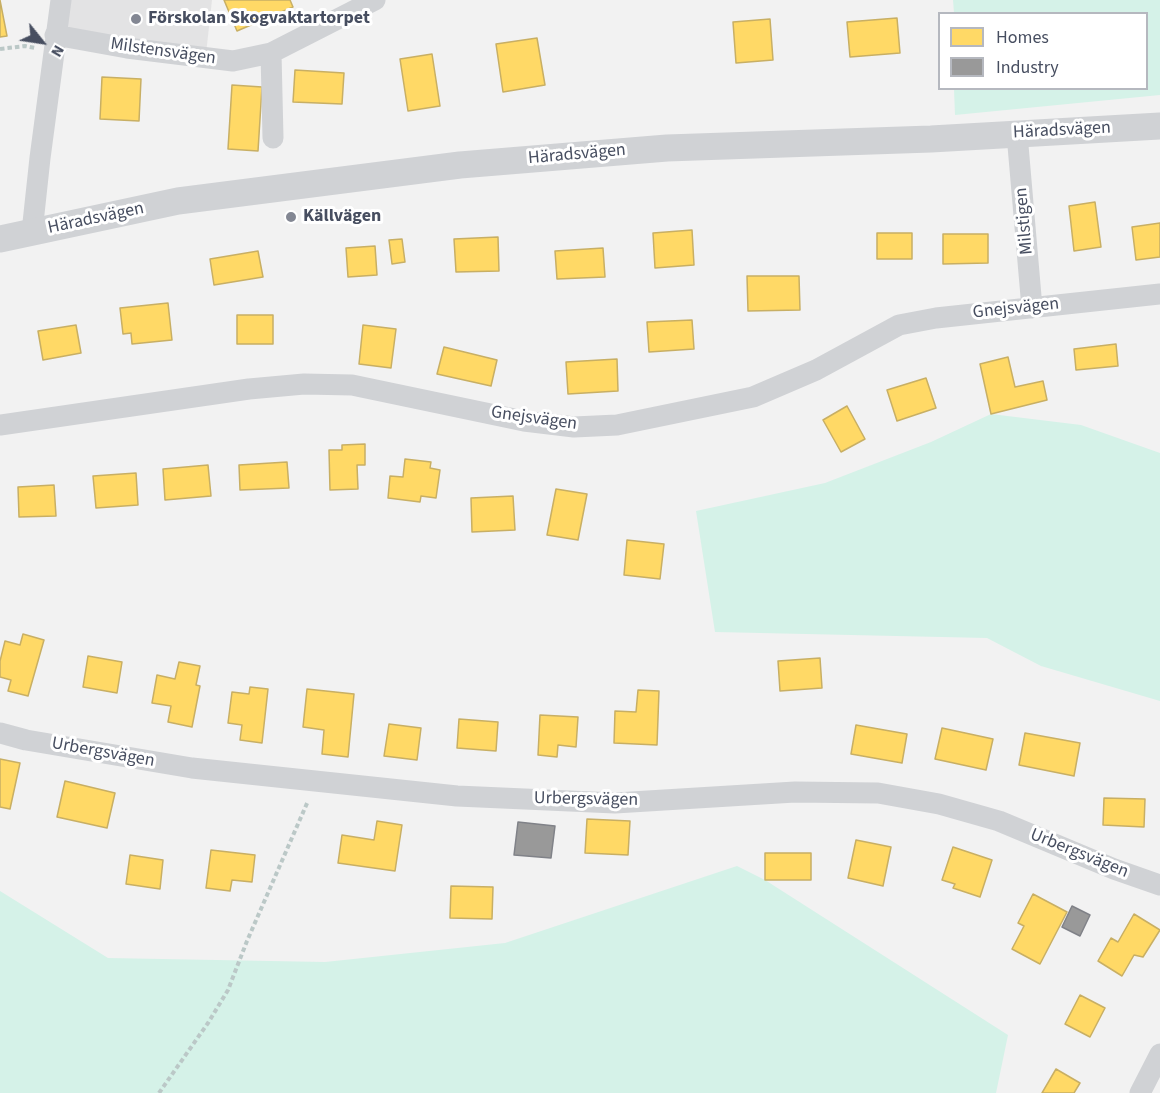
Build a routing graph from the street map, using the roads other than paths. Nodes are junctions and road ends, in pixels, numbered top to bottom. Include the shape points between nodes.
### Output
1 (61, 0) edge
2 (375, 0) edge
3 (54, 44) junction
4 (271, 53) junction
5 (1160, 126) edge
6 (1017, 134) junction
7 (273, 138) dead end
8 (32, 232) junction
9 (0, 239) edge
10 (1160, 294) edge
11 (1032, 308) junction
12 (0, 425) edge
13 (0, 733) edge
14 (1160, 885) edge
15 (1160, 1053) edge
16 (1140, 1093) edge

1 - 3 street
2 - 4 street, Milstensvägen
3 - 4 street, Milstensvägen via 233,61
3 - 8 street
4 - 7 street
5 - 6 street, Häradsvägen
6 - 8 street, Häradsvägen via 667,148 460,165 178,201
6 - 11 street, Milstigen
8 - 9 street, Häradsvägen
10 - 11 street, Gnejsvägen
11 - 12 street, Gnejsvägen via 898,324 816,370 753,397 618,425 574,427 524,421 352,385 304,384
13 - 14 street, Urbergsvägen via 192,768 457,795 615,803 795,792 878,792 999,821
15 - 16 street

